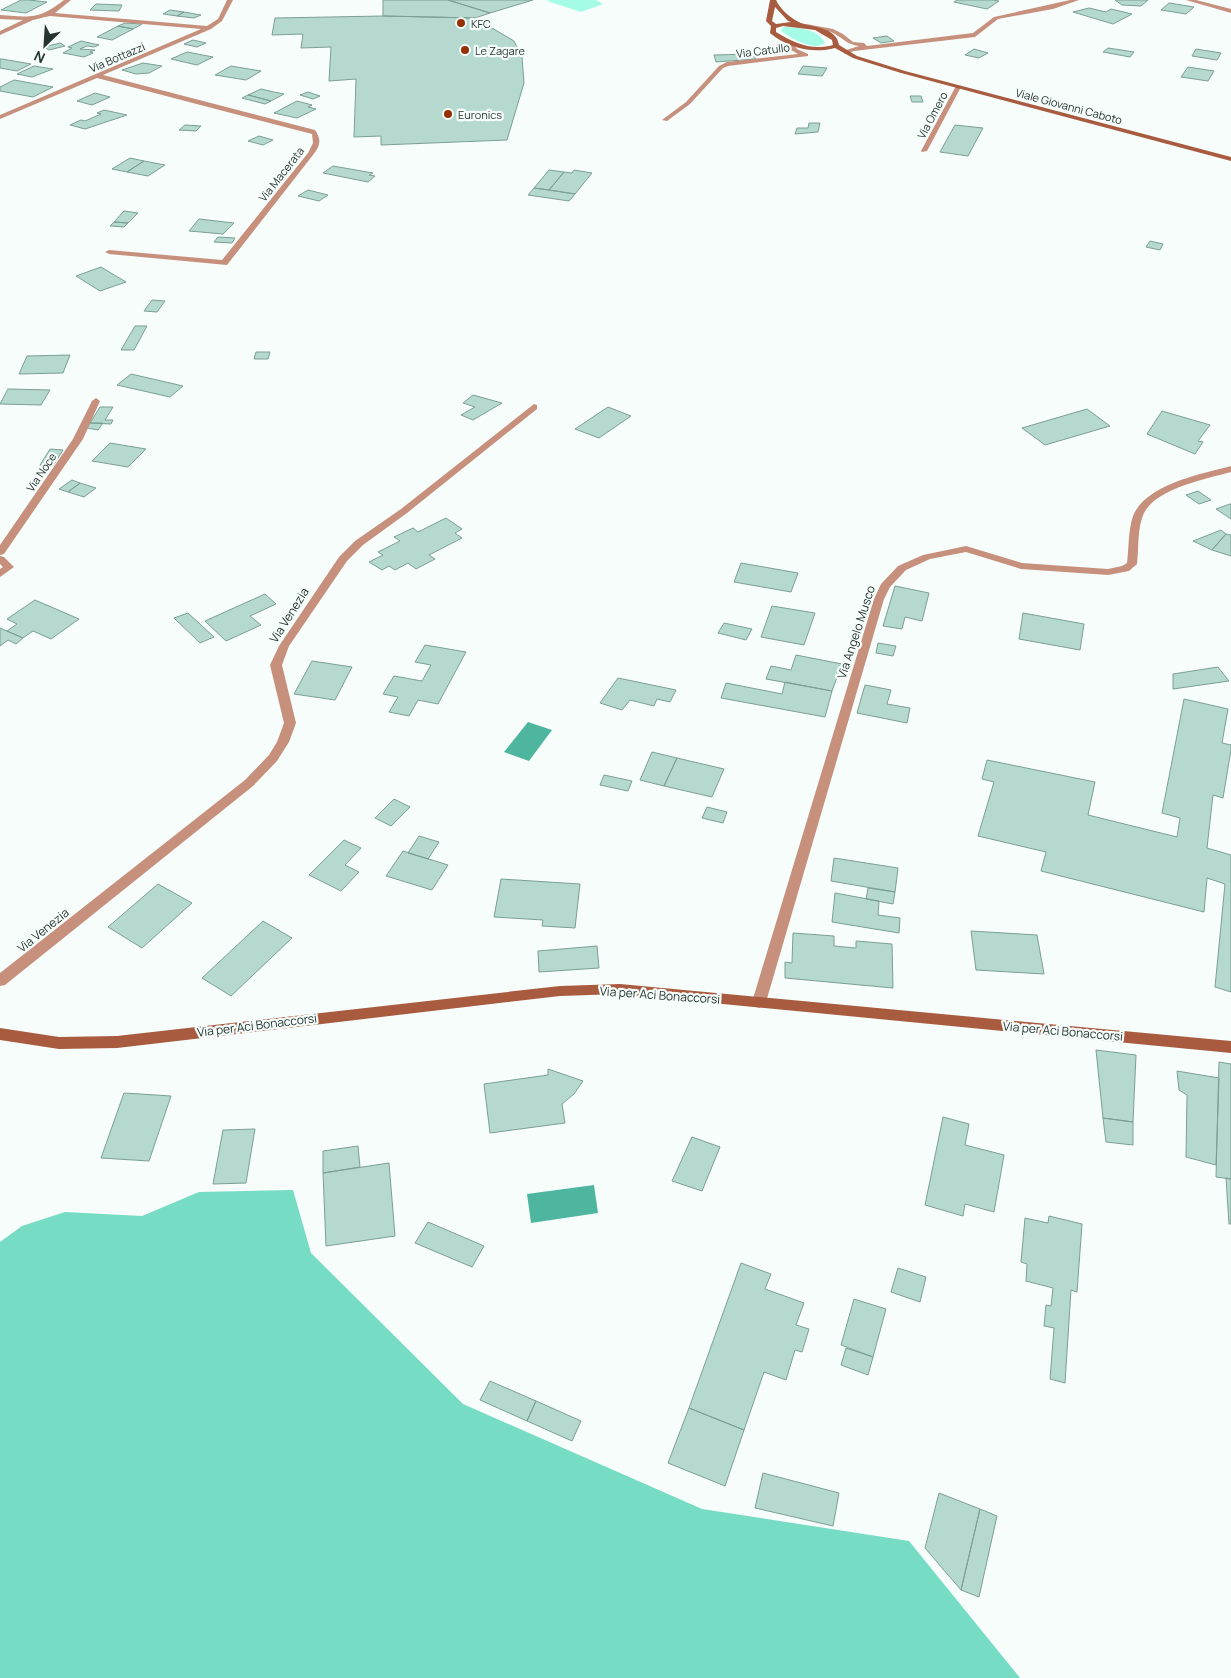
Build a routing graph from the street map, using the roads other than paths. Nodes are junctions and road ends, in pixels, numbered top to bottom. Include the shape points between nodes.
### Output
1 (68, 0) edge
2 (230, 0) edge
3 (1076, 0) edge
4 (1189, 0) edge
5 (773, 1) edge
6 (1231, 11) edge
7 (50, 14) junction
8 (0, 17) edge
9 (31, 19) junction
10 (774, 26) junction
11 (804, 26) junction
12 (209, 28) junction
13 (0, 33) edge
14 (792, 44) junction
15 (836, 46) junction
16 (882, 46) junction
17 (811, 49) junction
18 (827, 55) dead end
19 (843, 55) junction
20 (98, 76) junction
21 (958, 87) junction
22 (0, 117) edge
23 (665, 120) dead end
24 (924, 151) dead end
25 (1231, 159) edge
26 (109, 252) dead end
27 (96, 401) dead end
28 (534, 407) dead end
29 (1231, 469) edge
30 (0, 552) edge
31 (0, 559) edge
32 (0, 574) edge
33 (0, 981) edge
34 (759, 1002) junction
35 (0, 1034) edge
36 (1231, 1047) edge

1 - 7 street
2 - 12 street, Via Bottazzi via 220,20
3 - 16 street via 996,18 974,35
4 - 6 street
5 - 10 main road via 769,21
5 - 11 main road via 790,20
7 - 9 street
7 - 12 street
8 - 9 street
9 - 13 street
10 - 11 main road
10 - 14 main road via 773,33
11 - 15 main road via 831,35
11 - 16 street via 831,29 851,44
12 - 20 street, Via Bottazzi
14 - 17 main road
14 - 23 street, Via Catullo via 794,50 806,55 721,67 688,103
15 - 17 main road
15 - 19 main road
16 - 19 street via 853,49
17 - 18 main road
19 - 21 main road, Viale Giovanni Caboto
20 - 22 street, Via Bottazzi
20 - 26 street, Via Macerata via 313,131 317,144 224,263
21 - 24 street, Via Omero
21 - 25 main road, Viale Giovanni Caboto
27 - 30 street, Via Noce via 78,439
28 - 33 street, Via Venezia via 359,543 343,559 284,646 276,665 290,722 273,758 249,783
29 - 34 street, Via Angelo Musco via 1170,488 1143,506 1138,515 1132,564 1125,570 1108,572 1021,566 966,549 927,557 902,568 885,586
31 - 32 street via 9,567
34 - 35 main road, Via per Aci Bonaccorsi via 620,989 560,990 117,1042 59,1043
34 - 36 main road, Via per Aci Bonaccorsi

